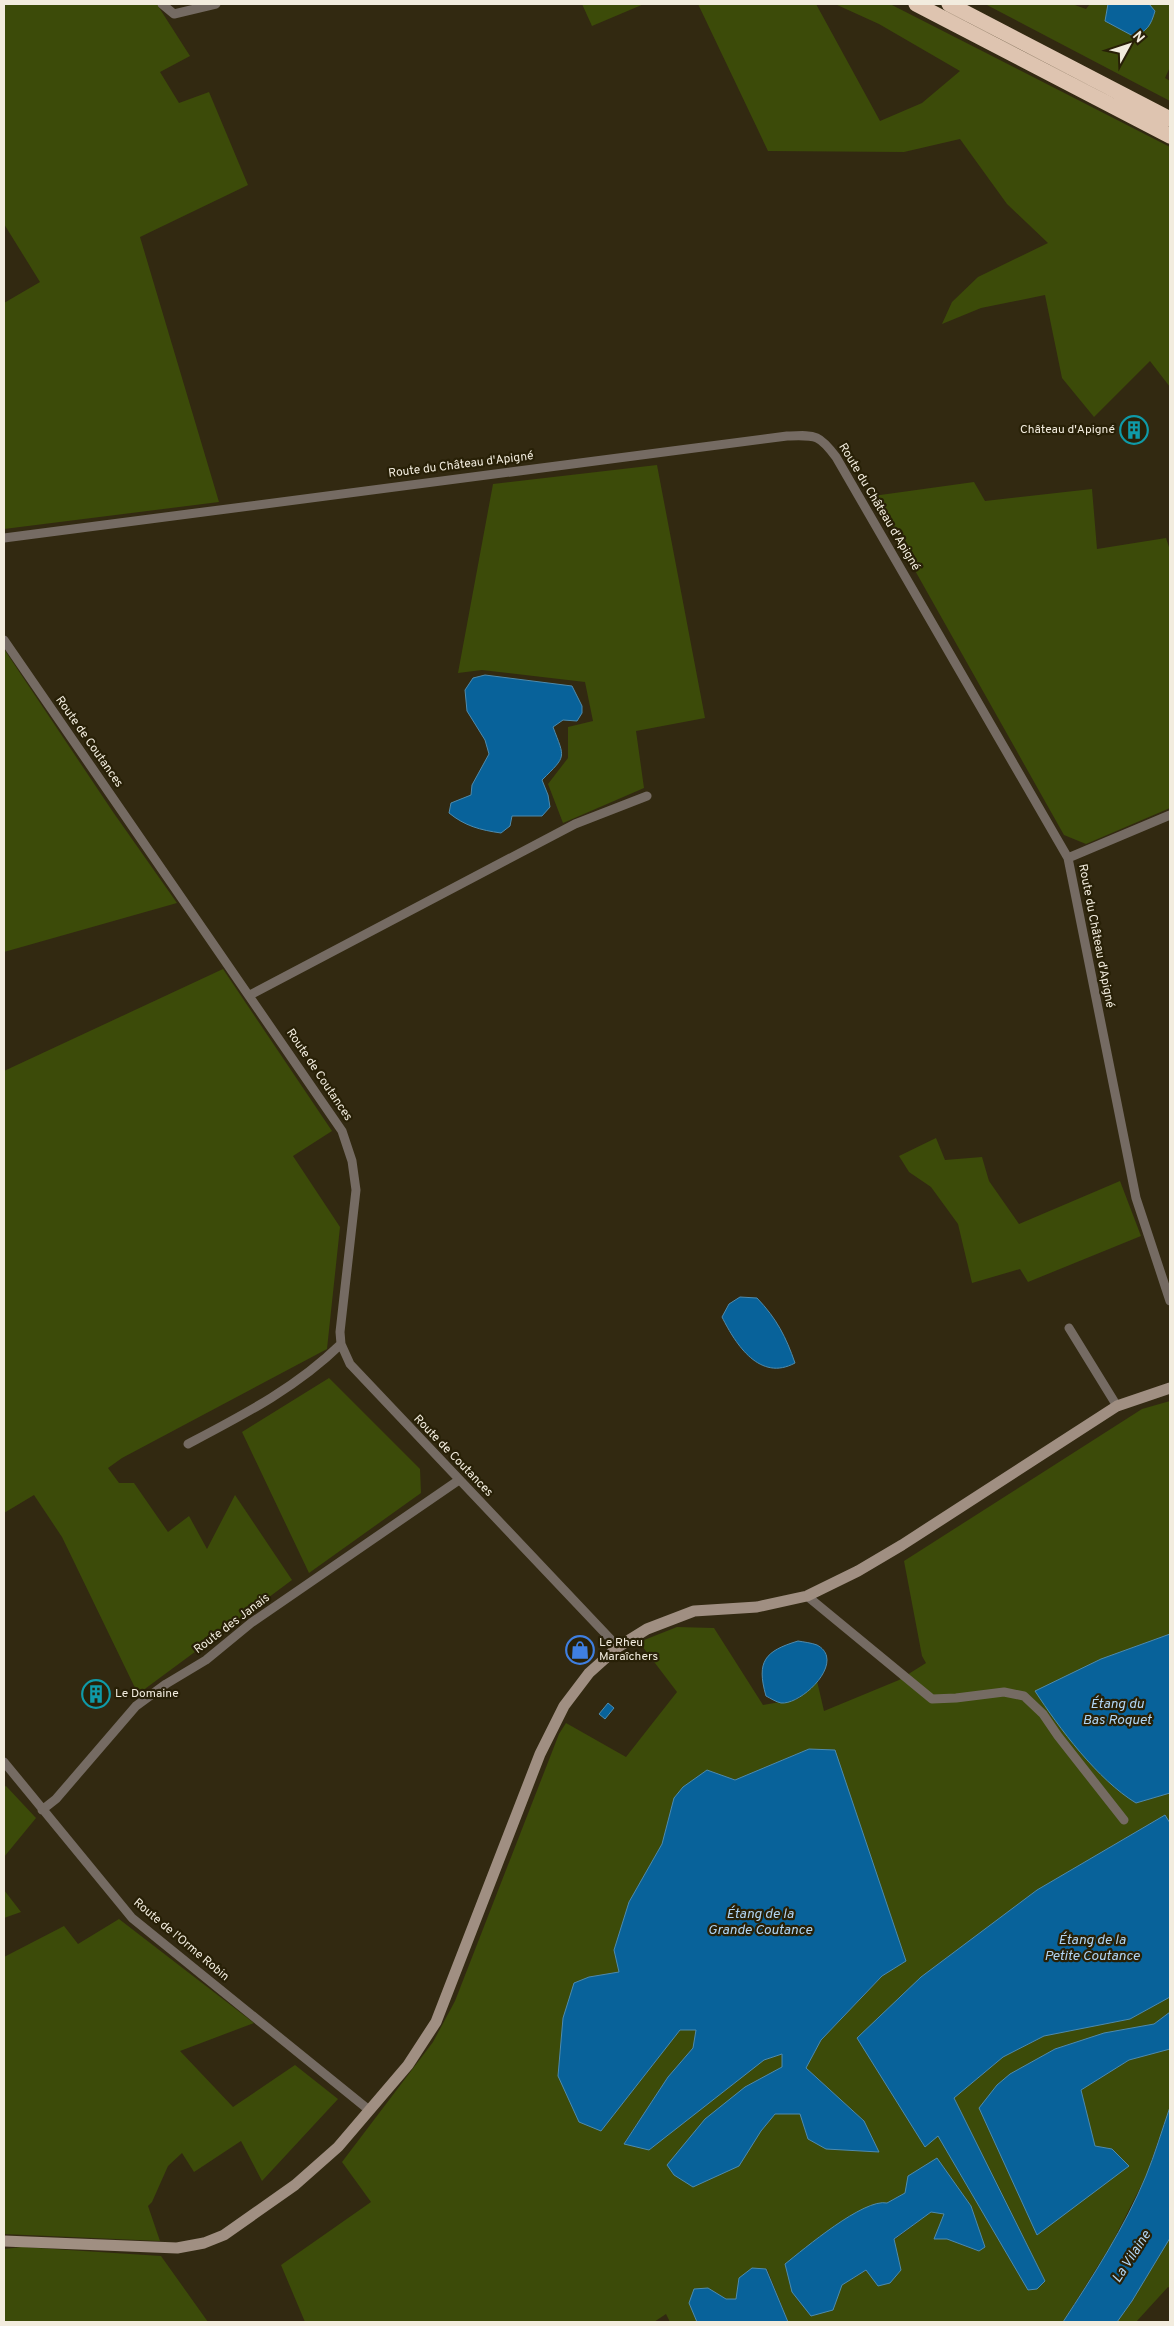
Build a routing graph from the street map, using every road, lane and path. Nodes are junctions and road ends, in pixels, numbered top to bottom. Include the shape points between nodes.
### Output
1 (162, 4) edge
2 (216, 4) edge
3 (916, 4) edge
4 (949, 4) edge
5 (1170, 118) edge
6 (1170, 136) edge
7 (4, 538) edge
8 (4, 640) edge
9 (647, 796) dead end
10 (1170, 814) edge
11 (1068, 858) junction
12 (250, 995) junction
13 (1170, 1301) edge
14 (1069, 1328) dead end
15 (341, 1344) junction
16 (1170, 1388) edge
17 (1117, 1406) junction
18 (188, 1444) dead end
19 (459, 1480) junction
20 (807, 1596) junction
21 (618, 1647) junction
22 (4, 1762) edge
23 (42, 1810) junction
24 (1124, 1820) dead end
25 (369, 2110) junction
26 (4, 2241) edge

1 - 2 street via 174,14
3 - 6 highway
4 - 5 highway
7 - 11 street, Route du Château d'Apigné via 811,435 824,441 836,457
8 - 12 street, Route de Coutances
9 - 12 street via 575,824
10 - 11 street
11 - 13 street, Route du Château d'Apigné via 1136,1198
12 - 15 street, Route de Coutances via 342,1131 352,1161 356,1190
14 - 17 street
15 - 18 street via 322,1363 262,1405
15 - 19 street, Route de Coutances via 350,1364 364,1381
16 - 17 street
17 - 20 street via 858,1572
19 - 21 street, Route de Coutances
19 - 23 street, Route des Janais via 136,1706 56,1799
20 - 21 street via 758,1607 694,1611 647,1629
20 - 24 street via 932,1699 1004,1692 1024,1696 1043,1714
21 - 25 street via 589,1673 564,1706 540,1754 436,2022 408,2065
22 - 23 street, Route de l'Orme Robin
23 - 25 street, Route de l'Orme Robin via 132,1918
25 - 26 street via 338,2147 295,2185 224,2235 204,2243 177,2248

